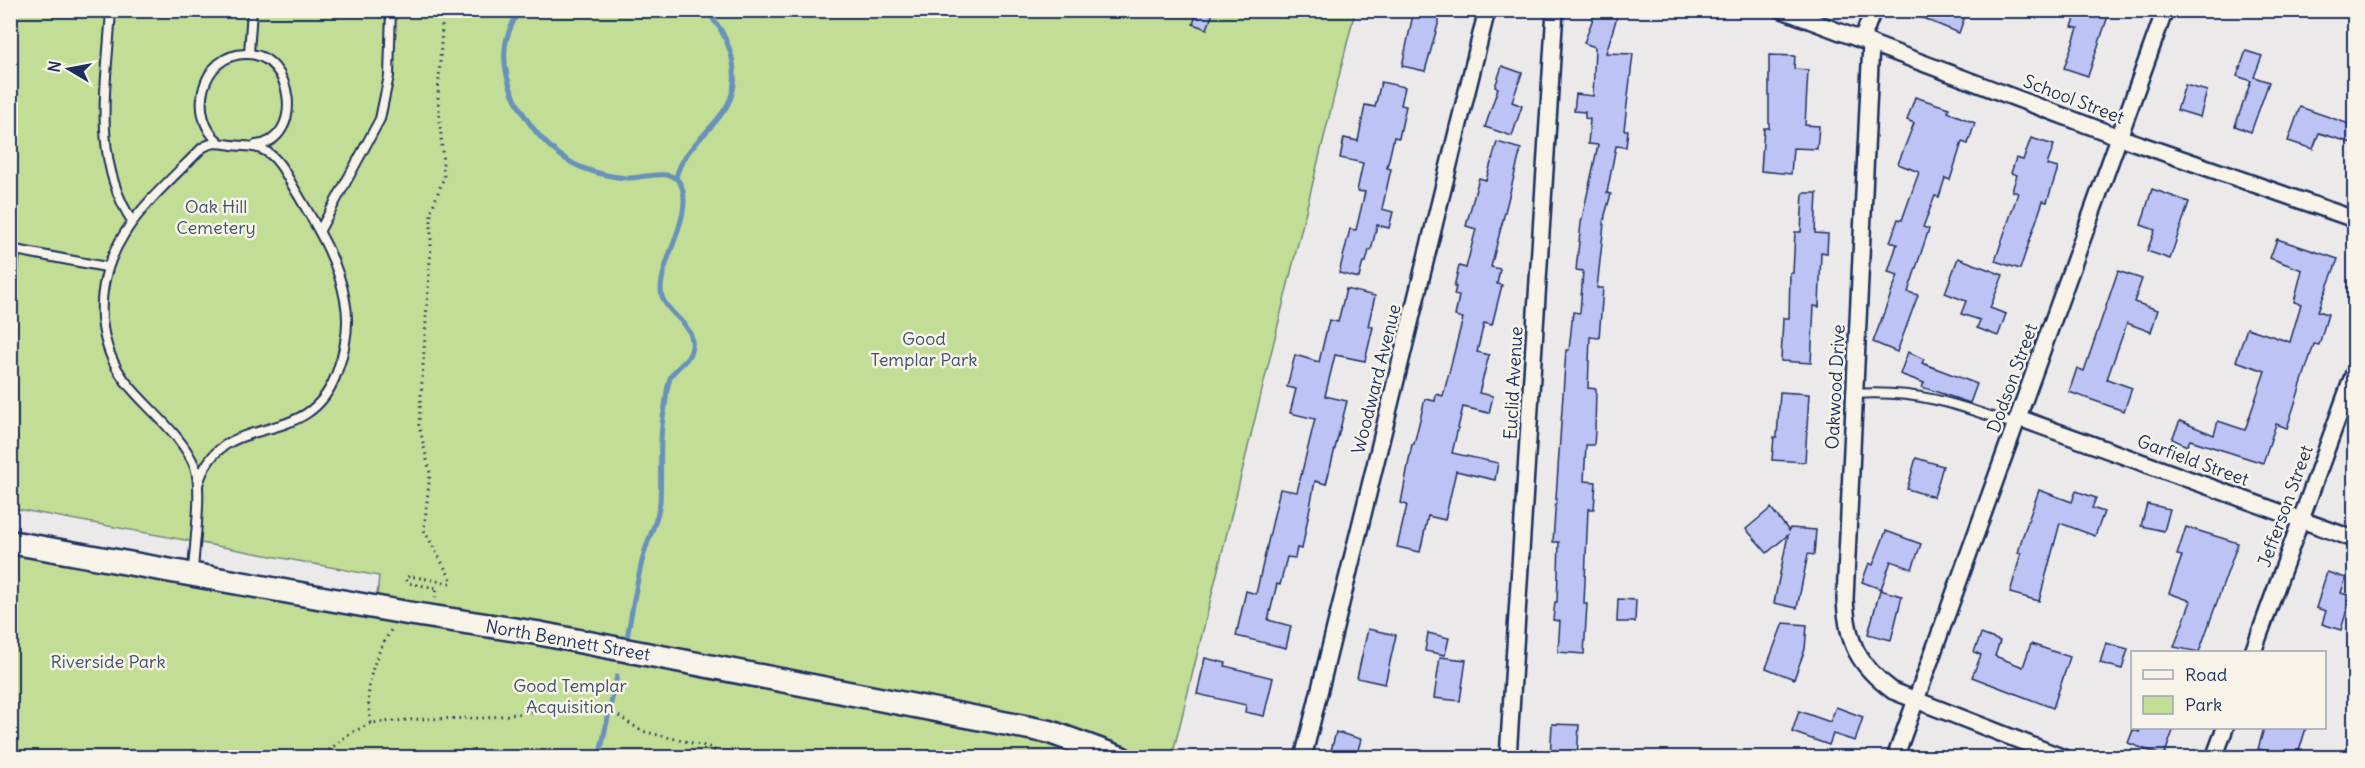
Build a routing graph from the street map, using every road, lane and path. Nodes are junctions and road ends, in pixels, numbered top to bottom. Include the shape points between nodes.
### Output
1 (111, 10) edge
2 (252, 10) edge
3 (391, 10) edge
4 (443, 10) edge
5 (1487, 10) edge
6 (1555, 10) edge
7 (1782, 10) edge
8 (1873, 10) edge
9 (2165, 10) edge
10 (1867, 41) junction
11 (249, 53) junction
12 (2119, 137) junction
13 (219, 142) junction
14 (250, 146) junction
15 (2355, 219) edge
16 (132, 221) junction
17 (320, 230) junction
18 (13, 249) edge
19 (106, 267) junction
20 (10, 313) edge
21 (2355, 373) edge
22 (1854, 394) junction
23 (2017, 421) junction
24 (198, 485) junction
25 (2301, 520) junction
26 (2355, 539) edge
27 (10, 542) edge
28 (193, 573) junction
29 (437, 588) dead end
30 (393, 626) dead end
31 (2253, 651) edge
32 (1916, 702) junction
33 (371, 723) junction
34 (2225, 729) edge
35 (320, 758) edge
36 (729, 758) edge
37 (1121, 758) edge
38 (1303, 758) edge
39 (1508, 758) edge
40 (1895, 758) edge
41 (2064, 758) edge
42 (2214, 758) edge

1 - 16 lane via 105,142 115,192
2 - 11 lane
3 - 17 lane via 389,76 380,119
4 - 29 path via 438,96 444,177 431,211 419,425 430,473 424,531 452,582 406,577 406,581
5 - 38 street, Woodward Avenue
6 - 39 street, Euclid Avenue
7 - 10 street, School Street
8 - 10 street, Oakwood Drive
9 - 12 street, Dodson Street
10 - 12 street, School Street
10 - 22 street, Oakwood Drive
11 - 13 lane via 238,54 216,67 201,90 206,126
11 - 14 lane via 272,65 286,87 288,102 283,128 276,138
12 - 15 street, School Street
12 - 23 street, Dodson Street
13 - 14 lane
13 - 16 lane via 202,148
14 - 17 lane via 279,162
16 - 19 lane
17 - 24 lane via 346,303 345,339 330,389 311,412 299,419 221,446 202,467
18 - 19 lane
18 - 20 lane
19 - 24 lane via 103,329 114,364 186,452 195,467
21 - 25 street, Jefferson Street
22 - 23 lane via 1902,393 1936,398
22 - 32 street, Oakwood Drive via 1846,627 1872,676
23 - 25 street, Garfield Street
23 - 32 street, Dodson Street
24 - 28 lane
25 - 26 street, Garfield Street
25 - 31 street, Jefferson Street
27 - 28 main road, North Bennett Street
28 - 37 main road, North Bennett Street via 537,633 1050,732
30 - 33 path via 368,680
32 - 40 street, Dodson Street
32 - 41 street, Oakwood Drive
33 - 35 path via 347,735
33 - 36 path via 486,718 566,707 597,710 615,714 642,731 708,747
34 - 42 street

